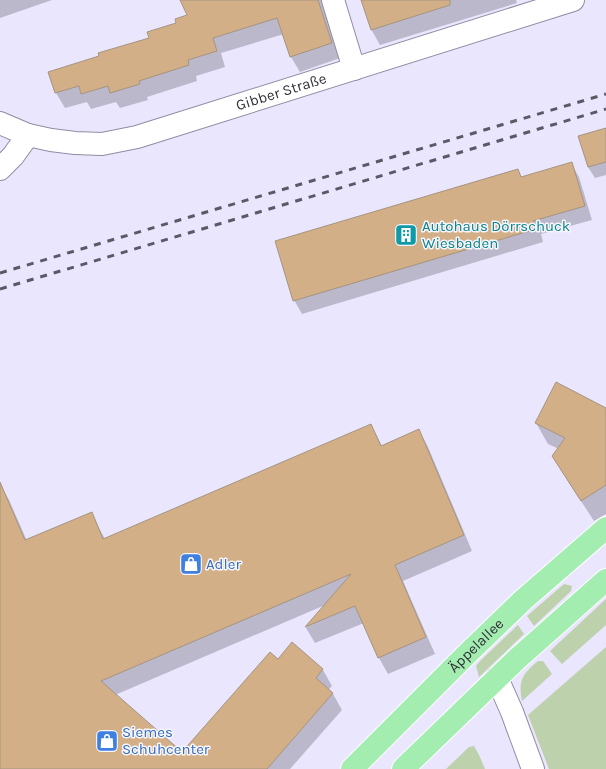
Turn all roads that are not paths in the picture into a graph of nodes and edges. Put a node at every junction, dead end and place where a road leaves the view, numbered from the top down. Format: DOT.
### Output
graph roads {
  1 [pos="333,0"];
  2 [pos="573,0"];
  3 [pos="354,69"];
  4 [pos="0,123"];
  5 [pos="28,135"];
  6 [pos="0,169"];
  7 [pos="606,528"];
  8 [pos="606,580"];
  9 [pos="498,678"];
  10 [pos="352,769"];
  11 [pos="402,769"];
  12 [pos="534,769"];
  1 -- 3 [label="street"];
  2 -- 3 [label="street, Gibber Straße"];
  3 -- 5 [label="street, Gibber Straße"];
  4 -- 5 [label="street, Gibber Straße"];
  5 -- 6 [label="street"];
  7 -- 10 [label="main road, Äppelallee"];
  8 -- 9 [label="main road"];
  9 -- 11 [label="main road"];
  9 -- 12 [label="street"];
}
